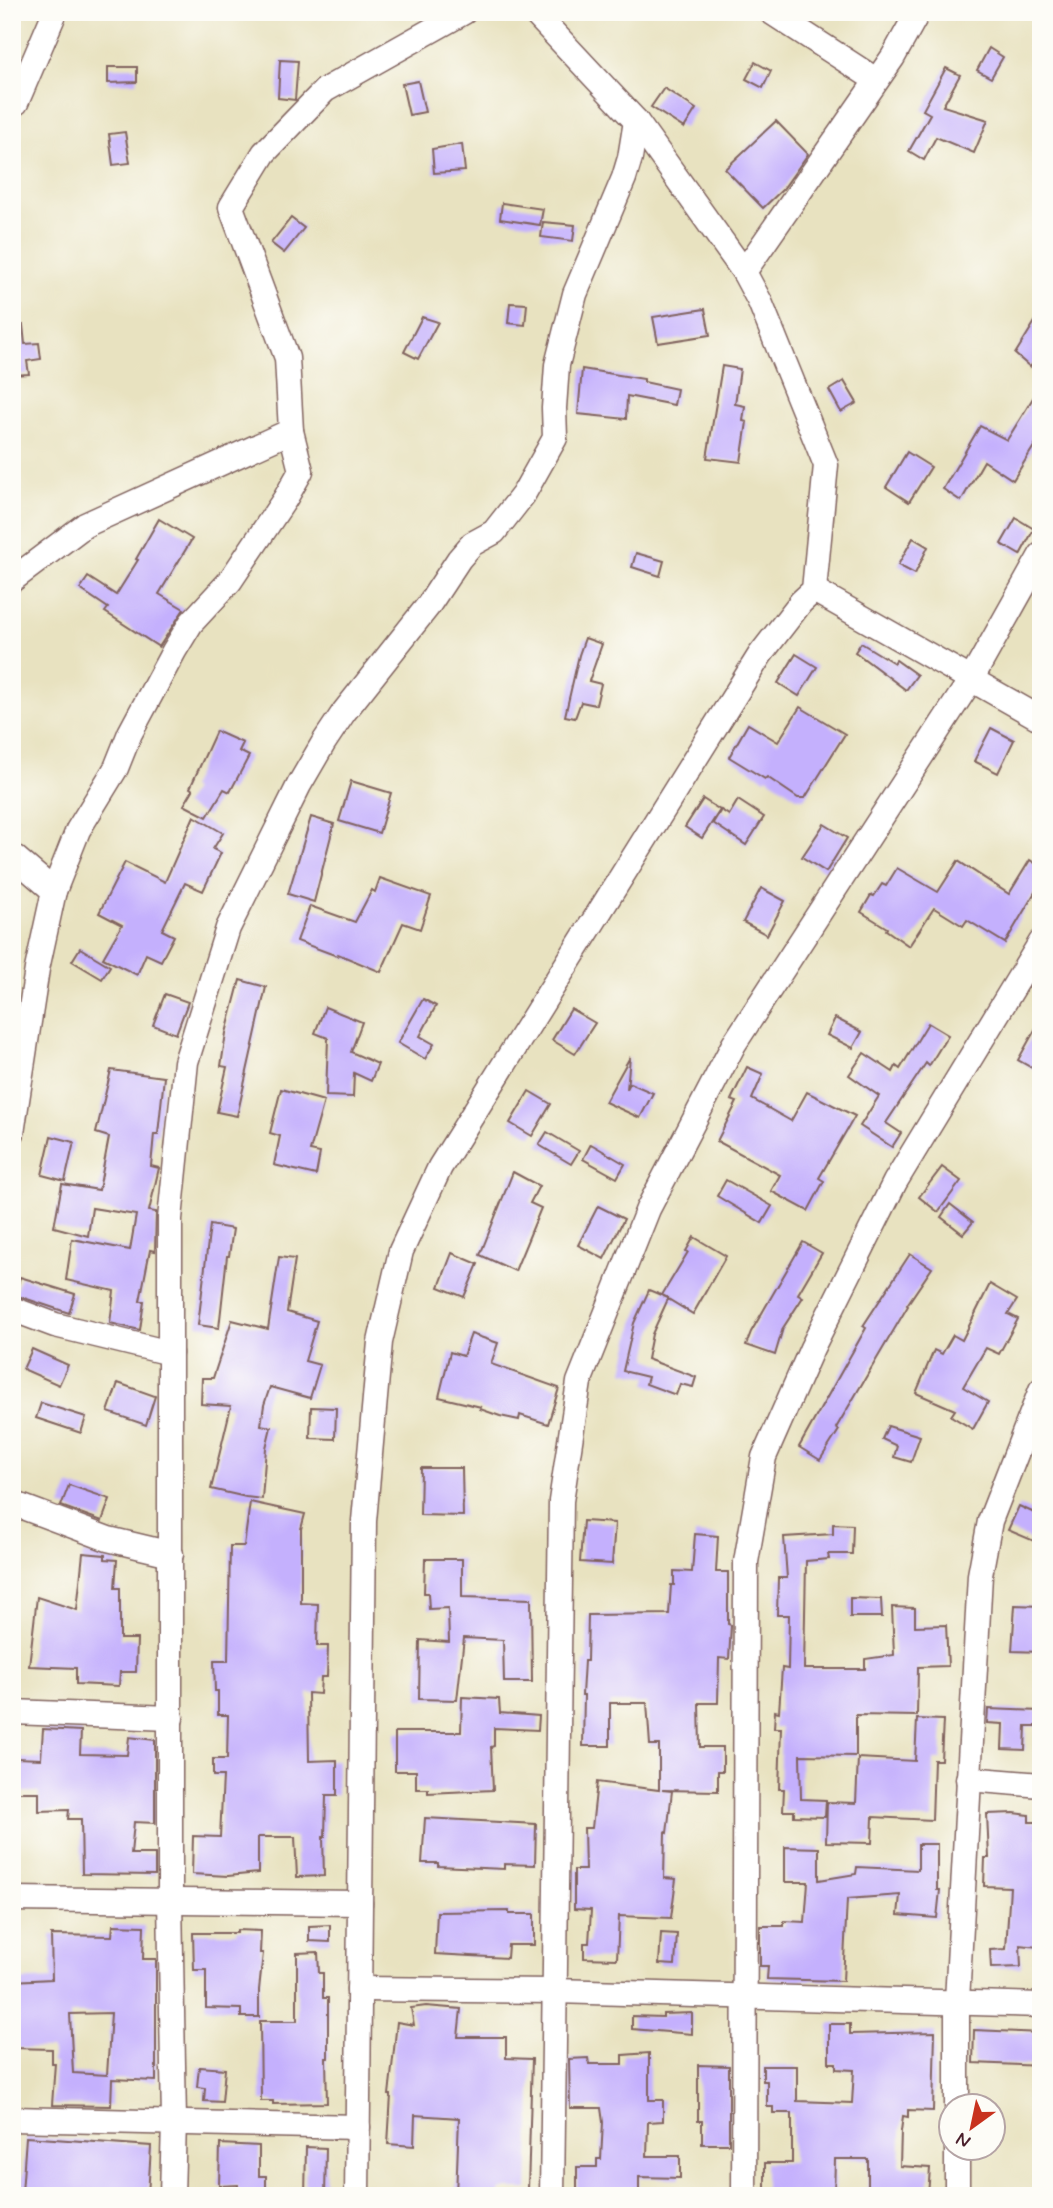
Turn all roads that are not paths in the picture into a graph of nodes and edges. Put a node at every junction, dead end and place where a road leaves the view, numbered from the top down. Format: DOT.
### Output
graph roads {
  1 [pos="55,12"];
  2 [pos="464,12"];
  3 [pos="771,12"];
  4 [pos="918,12"];
  5 [pos="548,17"];
  6 [pos="876,80"];
  7 [pos="12,102"];
  8 [pos="636,121"];
  9 [pos="744,272"];
  10 [pos="291,431"];
  11 [pos="1041,555"];
  12 [pos="12,580"];
  13 [pos="814,590"];
  14 [pos="972,678"];
  15 [pos="1041,719"];
  16 [pos="12,855"];
  17 [pos="54,891"];
  18 [pos="1041,942"];
  19 [pos="12,1133"];
  20 [pos="12,1309"];
  21 [pos="170,1353"];
  22 [pos="1041,1390"];
  23 [pos="12,1503"];
  24 [pos="171,1554"];
  25 [pos="12,1712"];
  26 [pos="170,1718"];
  27 [pos="968,1779"];
  28 [pos="1041,1785"];
  29 [pos="12,1899"];
  30 [pos="170,1900"];
  31 [pos="360,1903"];
  32 [pos="359,1989"];
  33 [pos="555,1990"];
  34 [pos="745,1996"];
  35 [pos="957,2001"];
  36 [pos="1041,2005"];
  37 [pos="957,2092"];
  38 [pos="12,2119"];
  39 [pos="174,2121"];
  40 [pos="358,2127"];
  41 [pos="957,2162"];
  42 [pos="172,2196"];
  43 [pos="357,2196"];
  44 [pos="552,2196"];
  45 [pos="744,2196"];
  46 [pos="957,2196"];
  1 -- 7 [label="street"];
  2 -- 10 [label="street"];
  3 -- 6 [label="street"];
  4 -- 6 [label="street"];
  5 -- 8 [label="street"];
  6 -- 9 [label="street"];
  8 -- 9 [label="street"];
  8 -- 21 [label="street"];
  9 -- 13 [label="street"];
  10 -- 12 [label="street"];
  10 -- 17 [label="street"];
  11 -- 14 [label="street"];
  13 -- 14 [label="street"];
  13 -- 31 [label="street"];
  14 -- 15 [label="street"];
  14 -- 33 [label="street"];
  16 -- 17 [label="street"];
  17 -- 19 [label="street"];
  18 -- 34 [label="street"];
  20 -- 21 [label="street"];
  21 -- 24 [label="street"];
  22 -- 27 [label="street"];
  23 -- 24 [label="street"];
  24 -- 26 [label="street"];
  25 -- 26 [label="street"];
  26 -- 30 [label="street"];
  27 -- 28 [label="street"];
  27 -- 35 [label="street"];
  29 -- 30 [label="street"];
  30 -- 31 [label="street"];
  30 -- 39 [label="street"];
  31 -- 32 [label="street"];
  32 -- 33 [label="street"];
  32 -- 40 [label="street"];
  33 -- 34 [label="street"];
  33 -- 44 [label="street"];
  34 -- 35 [label="street"];
  34 -- 45 [label="street"];
  35 -- 36 [label="street"];
  35 -- 37 [label="street"];
  38 -- 39 [label="street"];
  39 -- 40 [label="street"];
  39 -- 42 [label="street"];
  40 -- 43 [label="street"];
  41 -- 46 [label="street"];
}
